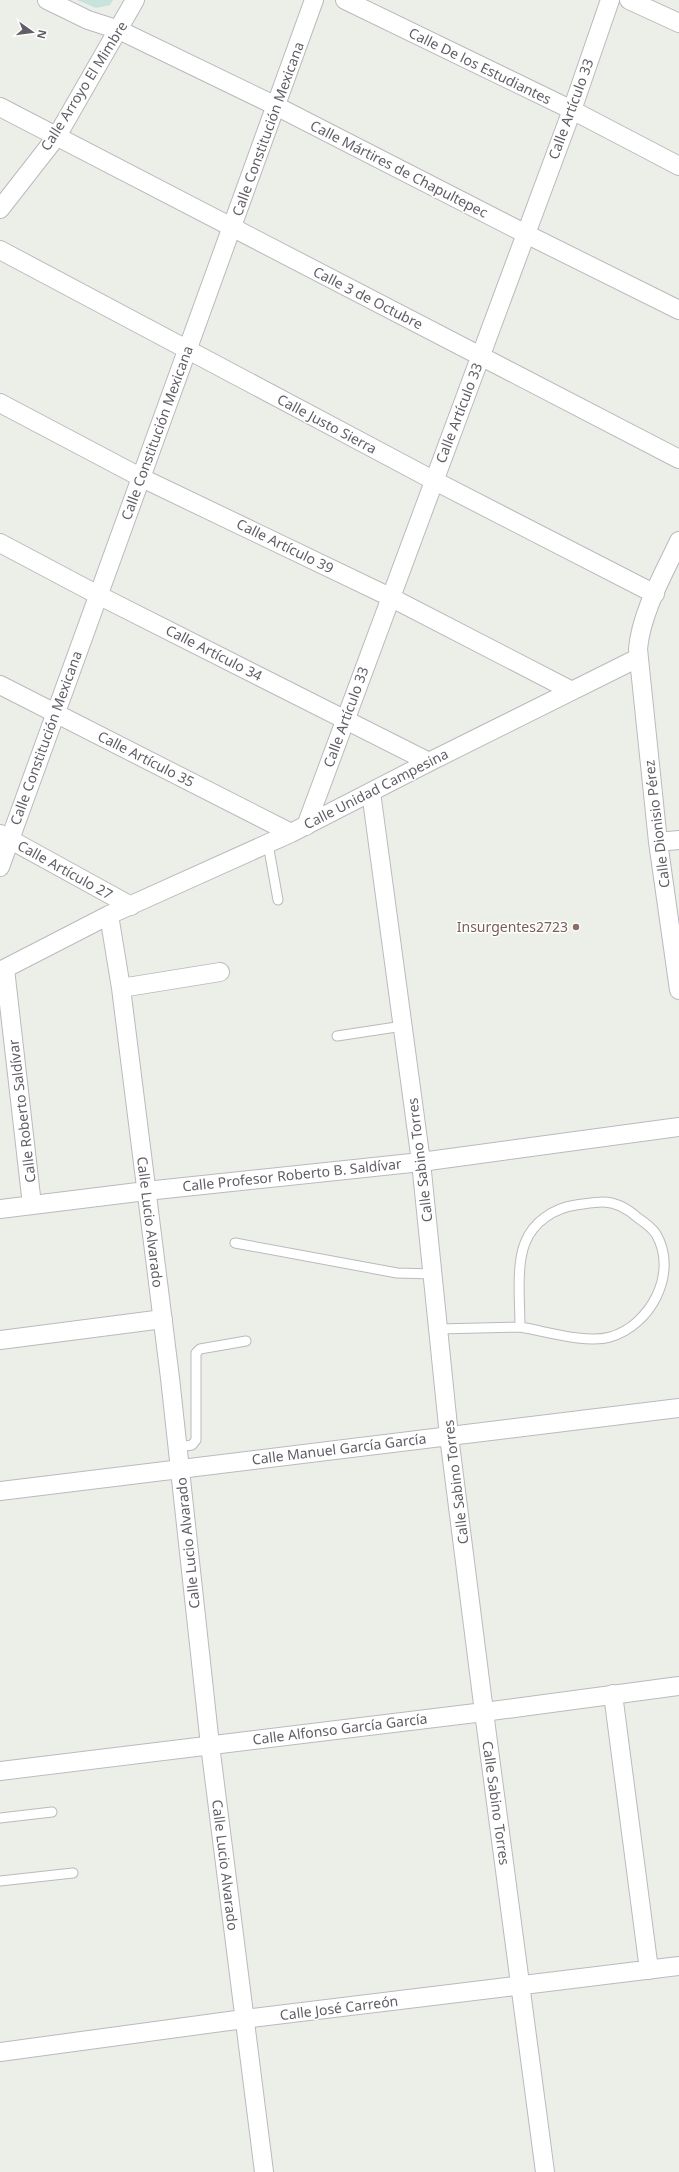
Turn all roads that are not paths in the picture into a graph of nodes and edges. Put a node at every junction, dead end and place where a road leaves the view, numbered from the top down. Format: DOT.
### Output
graph roads {
  1 [pos="47,0"];
  2 [pos="135,0"];
  3 [pos="314,0"];
  4 [pos="345,0"];
  5 [pos="610,0"];
  6 [pos="629,0"];
  7 [pos="679,23"];
  8 [pos="119,30"];
  9 [pos="276,106"];
  10 [pos="0,107"];
  11 [pos="572,110"];
  12 [pos="57,136"];
  13 [pos="679,166"];
  14 [pos="0,209"];
  15 [pos="232,228"];
  16 [pos="526,234"];
  17 [pos="0,250"];
  18 [pos="679,310"];
  19 [pos="188,350"];
  20 [pos="480,356"];
  21 [pos="0,403"];
  22 [pos="679,459"];
  23 [pos="142,478"];
  24 [pos="433,480"];
  25 [pos="679,541"];
  26 [pos="0,543"];
  27 [pos="655,594"];
  28 [pos="98,595"];
  29 [pos="390,597"];
  30 [pos="638,658"];
  31 [pos="0,685"];
  32 [pos="570,690"];
  33 [pos="54,713"];
  34 [pos="345,719"];
  35 [pos="429,762"];
  36 [pos="371,792"];
  37 [pos="299,830"];
  38 [pos="5,837"];
  39 [pos="679,840"];
  40 [pos="658,842"];
  41 [pos="268,844"];
  42 [pos="0,867"];
  43 [pos="278,900"];
  44 [pos="131,906"];
  45 [pos="109,915"];
  46 [pos="3,970"];
  47 [pos="220,972"];
  48 [pos="121,988"];
  49 [pos="679,990"];
  50 [pos="403,1026"];
  51 [pos="338,1036"];
  52 [pos="679,1127"];
  53 [pos="421,1162"];
  54 [pos="146,1191"];
  55 [pos="32,1205"];
  56 [pos="0,1209"];
  57 [pos="236,1243"];
  58 [pos="432,1274"];
  59 [pos="163,1319"];
  60 [pos="520,1327"];
  61 [pos="438,1328"];
  62 [pos="0,1340"];
  63 [pos="246,1341"];
  64 [pos="679,1408"];
  65 [pos="449,1436"];
  66 [pos="178,1447"];
  67 [pos="180,1467"];
  68 [pos="0,1491"];
  69 [pos="679,1686"];
  70 [pos="614,1694"];
  71 [pos="484,1712"];
  72 [pos="210,1744"];
  73 [pos="0,1771"];
  74 [pos="52,1812"];
  75 [pos="0,1818"];
  76 [pos="73,1873"];
  77 [pos="0,1881"];
  78 [pos="679,1966"];
  79 [pos="648,1970"];
  80 [pos="521,1986"];
  81 [pos="244,2019"];
  82 [pos="0,2052"];
  83 [pos="264,2172"];
  84 [pos="545,2172"];
  1 -- 8 [label="street, Calle Mártires de Chapultepec"];
  2 -- 8 [label="street, Calle Arroyo El Mimbre"];
  3 -- 9 [label="street, Calle Constitución Mexicana"];
  4 -- 11 [label="street, Calle De los Estudiantes"];
  5 -- 11 [label="street, Calle Artículo 33"];
  6 -- 7 [label="street"];
  8 -- 9 [label="street, Calle Mártires de Chapultepec"];
  8 -- 12 [label="street, Calle Arroyo El Mimbre"];
  9 -- 15 [label="street, Calle Constitución Mexicana"];
  9 -- 16 [label="street, Calle Mártires de Chapultepec"];
  10 -- 12 [label="street, Calle 3 de Octubre"];
  11 -- 13 [label="street, Calle De los Estudiantes"];
  11 -- 16 [label="street, Calle Artículo 33"];
  12 -- 14 [label="street, Calle Arroyo El Mimbre"];
  12 -- 15 [label="street, Calle 3 de Octubre"];
  15 -- 19 [label="street, Calle Constitución Mexicana"];
  15 -- 20 [label="street, Calle 3 de Octubre"];
  16 -- 18 [label="street, Calle Mártires de Chapultepec"];
  16 -- 20 [label="street, Calle Artículo 33"];
  17 -- 19 [label="street, Calle Justo Sierra"];
  19 -- 23 [label="street, Calle Constitución Mexicana"];
  19 -- 24 [label="street, Calle Justo Sierra"];
  20 -- 22 [label="street, Calle 3 de Octubre"];
  20 -- 24 [label="street, Calle Artículo 33"];
  21 -- 23 [label="street, Calle Artículo 39"];
  23 -- 28 [label="street, Calle Constitución Mexicana"];
  23 -- 29 [label="street, Calle Artículo 39"];
  24 -- 27 [label="street, Calle Justo Sierra"];
  24 -- 29 [label="street, Calle Artículo 33"];
  25 -- 27 [label="street"];
  26 -- 28 [label="street, Calle Artículo 34"];
  27 -- 30 [label="street"];
  28 -- 33 [label="street, Calle Constitución Mexicana"];
  28 -- 34 [label="street, Calle Artículo 34"];
  29 -- 32 [label="street, Calle Artículo 39"];
  29 -- 34 [label="street, Calle Artículo 33"];
  30 -- 32 [label="street, Calle Unidad Campesina"];
  30 -- 40 [label="street, Calle Dionisio Pérez"];
  31 -- 33 [label="street, Calle Artículo 35"];
  32 -- 35 [label="street, Calle Unidad Campesina"];
  33 -- 37 [label="street, Calle Artículo 35"];
  33 -- 38 [label="street, Calle Constitución Mexicana"];
  34 -- 35 [label="street, Calle Artículo 34"];
  34 -- 37 [label="street, Calle Artículo 33"];
  35 -- 36 [label="street, Calle Unidad Campesina"];
  36 -- 37 [label="street, Calle Unidad Campesina"];
  36 -- 50 [label="street, Calle Sabino Torres"];
  37 -- 41 [label="street, Calle Unidad Campesina"];
  38 -- 42 [label="street, Calle Constitución Mexicana"];
  38 -- 44 [label="street, Calle Artículo 27"];
  39 -- 40 [label="street"];
  40 -- 49 [label="street, Calle Dionisio Pérez"];
  41 -- 43 [label="lane"];
  41 -- 44 [label="street, Calle Unidad Campesina"];
  44 -- 45 [label="street, Calle Unidad Campesina"];
  45 -- 46 [label="street, Calle Unidad Campesina"];
  45 -- 48 [label="street, Calle Lucio Alvarado"];
  46 -- 55 [label="street, Calle Roberto Saldívar"];
  47 -- 48 [label="street"];
  48 -- 54 [label="street, Calle Lucio Alvarado"];
  50 -- 51 [label="lane"];
  50 -- 53 [label="street, Calle Sabino Torres"];
  52 -- 53 [label="street, Calle Profesor Roberto B. Saldívar"];
  53 -- 54 [label="street, Calle Profesor Roberto B. Saldívar"];
  53 -- 58 [label="street, Calle Sabino Torres"];
  54 -- 55 [label="street, Calle Profesor Roberto B. Saldívar"];
  54 -- 59 [label="street, Calle Lucio Alvarado"];
  55 -- 56 [label="street, Calle Profesor Roberto B. Saldívar"];
  57 -- 58 [label="lane"];
  58 -- 61 [label="street, Calle Sabino Torres"];
  59 -- 62 [label="street"];
  59 -- 66 [label="street, Calle Lucio Alvarado"];
  60 -- 60 [label="lane"];
  60 -- 61 [label="lane"];
  61 -- 65 [label="street, Calle Sabino Torres"];
  63 -- 66 [label="lane"];
  64 -- 65 [label="street, Calle Manuel García García"];
  65 -- 67 [label="street, Calle Manuel García García"];
  65 -- 71 [label="street, Calle Sabino Torres"];
  66 -- 67 [label="street, Calle Lucio Alvarado"];
  67 -- 68 [label="street, Calle Manuel García García"];
  67 -- 72 [label="street, Calle Lucio Alvarado"];
  69 -- 70 [label="street, Calle Alfonso García García"];
  70 -- 71 [label="street, Calle Alfonso García García"];
  70 -- 79 [label="street"];
  71 -- 72 [label="street, Calle Alfonso García García"];
  71 -- 80 [label="street, Calle Sabino Torres"];
  72 -- 73 [label="street, Calle Alfonso García García"];
  72 -- 81 [label="street, Calle Lucio Alvarado"];
  74 -- 75 [label="lane"];
  76 -- 77 [label="lane"];
  78 -- 79 [label="street, Calle José Carreón"];
  79 -- 80 [label="street, Calle José Carreón"];
  80 -- 81 [label="street, Calle José Carreón"];
  80 -- 84 [label="street, Calle Sabino Torres"];
  81 -- 82 [label="street, Calle José Carreón"];
  81 -- 83 [label="street, Calle Lucio Alvarado"];
}
